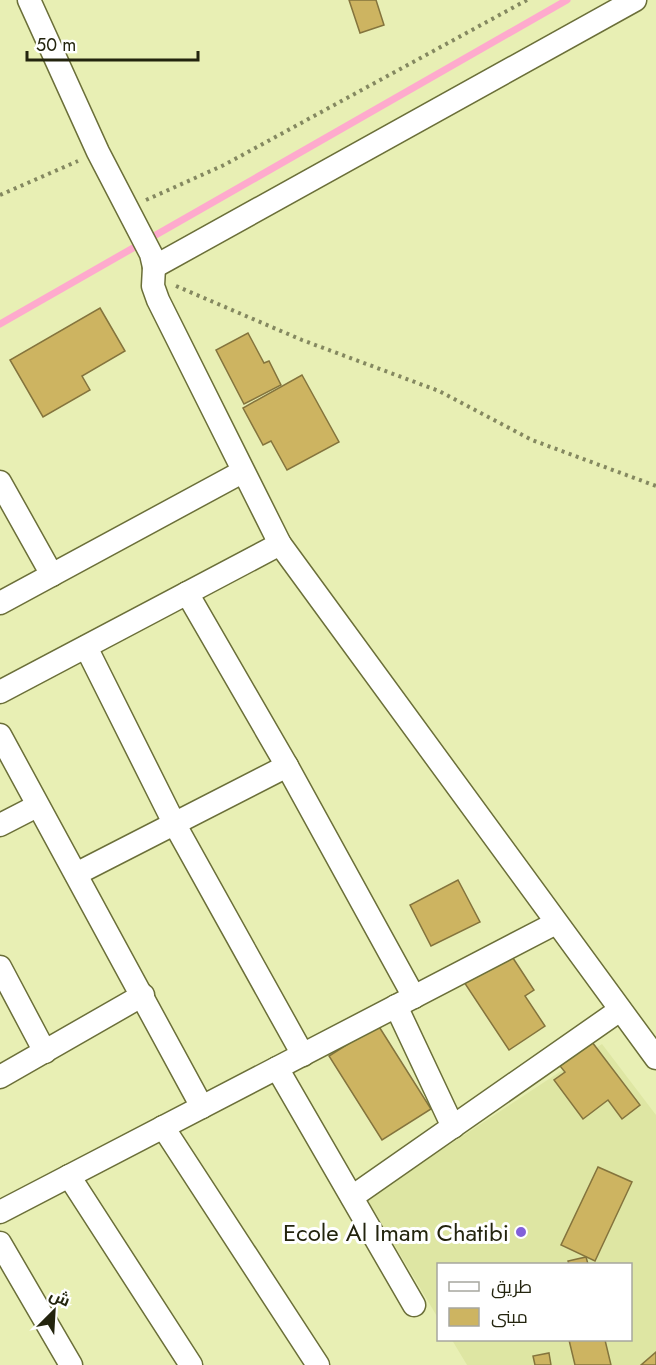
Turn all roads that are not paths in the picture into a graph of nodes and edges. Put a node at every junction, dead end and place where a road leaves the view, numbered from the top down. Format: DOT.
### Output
graph roads {
  1 [pos="29,0"];
  2 [pos="635,0"];
  3 [pos="153,266"];
  4 [pos="242,472"];
  5 [pos="1,486"];
  6 [pos="280,544"];
  7 [pos="52,575"];
  8 [pos="187,593"];
  9 [pos="0,603"];
  10 [pos="86,647"];
  11 [pos="0,692"];
  12 [pos="0,735"];
  13 [pos="287,766"];
  14 [pos="37,806"];
  15 [pos="174,823"];
  16 [pos="0,825"];
  17 [pos="76,874"];
  18 [pos="556,923"];
  19 [pos="0,967"];
  20 [pos="143,996"];
  21 [pos="405,1001"];
  22 [pos="620,1010"];
  23 [pos="45,1052"];
  24 [pos="303,1054"];
  25 [pos="656,1058"];
  26 [pos="277,1068"];
  27 [pos="0,1077"];
  28 [pos="202,1107"];
  29 [pos="163,1127"];
  30 [pos="453,1128"];
  31 [pos="69,1176"];
  32 [pos="352,1197"];
  33 [pos="0,1212"];
  34 [pos="0,1243"];
  35 [pos="414,1305"];
  36 [pos="71,1365"];
  37 [pos="191,1365"];
  38 [pos="318,1365"];
  1 -- 3 [label="street"];
  2 -- 3 [label="street"];
  3 -- 4 [label="street"];
  4 -- 6 [label="street"];
  4 -- 7 [label="street"];
  5 -- 7 [label="street"];
  6 -- 8 [label="street"];
  6 -- 18 [label="street"];
  7 -- 9 [label="street"];
  8 -- 10 [label="street"];
  8 -- 13 [label="street"];
  10 -- 11 [label="street"];
  10 -- 15 [label="street"];
  12 -- 14 [label="street"];
  13 -- 15 [label="street"];
  13 -- 21 [label="street"];
  14 -- 16 [label="street"];
  14 -- 17 [label="street"];
  15 -- 17 [label="street"];
  15 -- 24 [label="street"];
  17 -- 20 [label="street"];
  18 -- 21 [label="street"];
  18 -- 22 [label="street"];
  19 -- 23 [label="street"];
  20 -- 23 [label="street"];
  20 -- 28 [label="street"];
  21 -- 24 [label="street"];
  21 -- 30 [label="street"];
  22 -- 25 [label="street"];
  22 -- 30 [label="street"];
  23 -- 27 [label="street"];
  24 -- 26 [label="street"];
  26 -- 28 [label="street"];
  26 -- 32 [label="street"];
  28 -- 29 [label="street"];
  29 -- 31 [label="street"];
  29 -- 38 [label="street"];
  30 -- 32 [label="street"];
  31 -- 33 [label="street"];
  31 -- 37 [label="street"];
  32 -- 35 [label="street"];
  34 -- 36 [label="street"];
}
